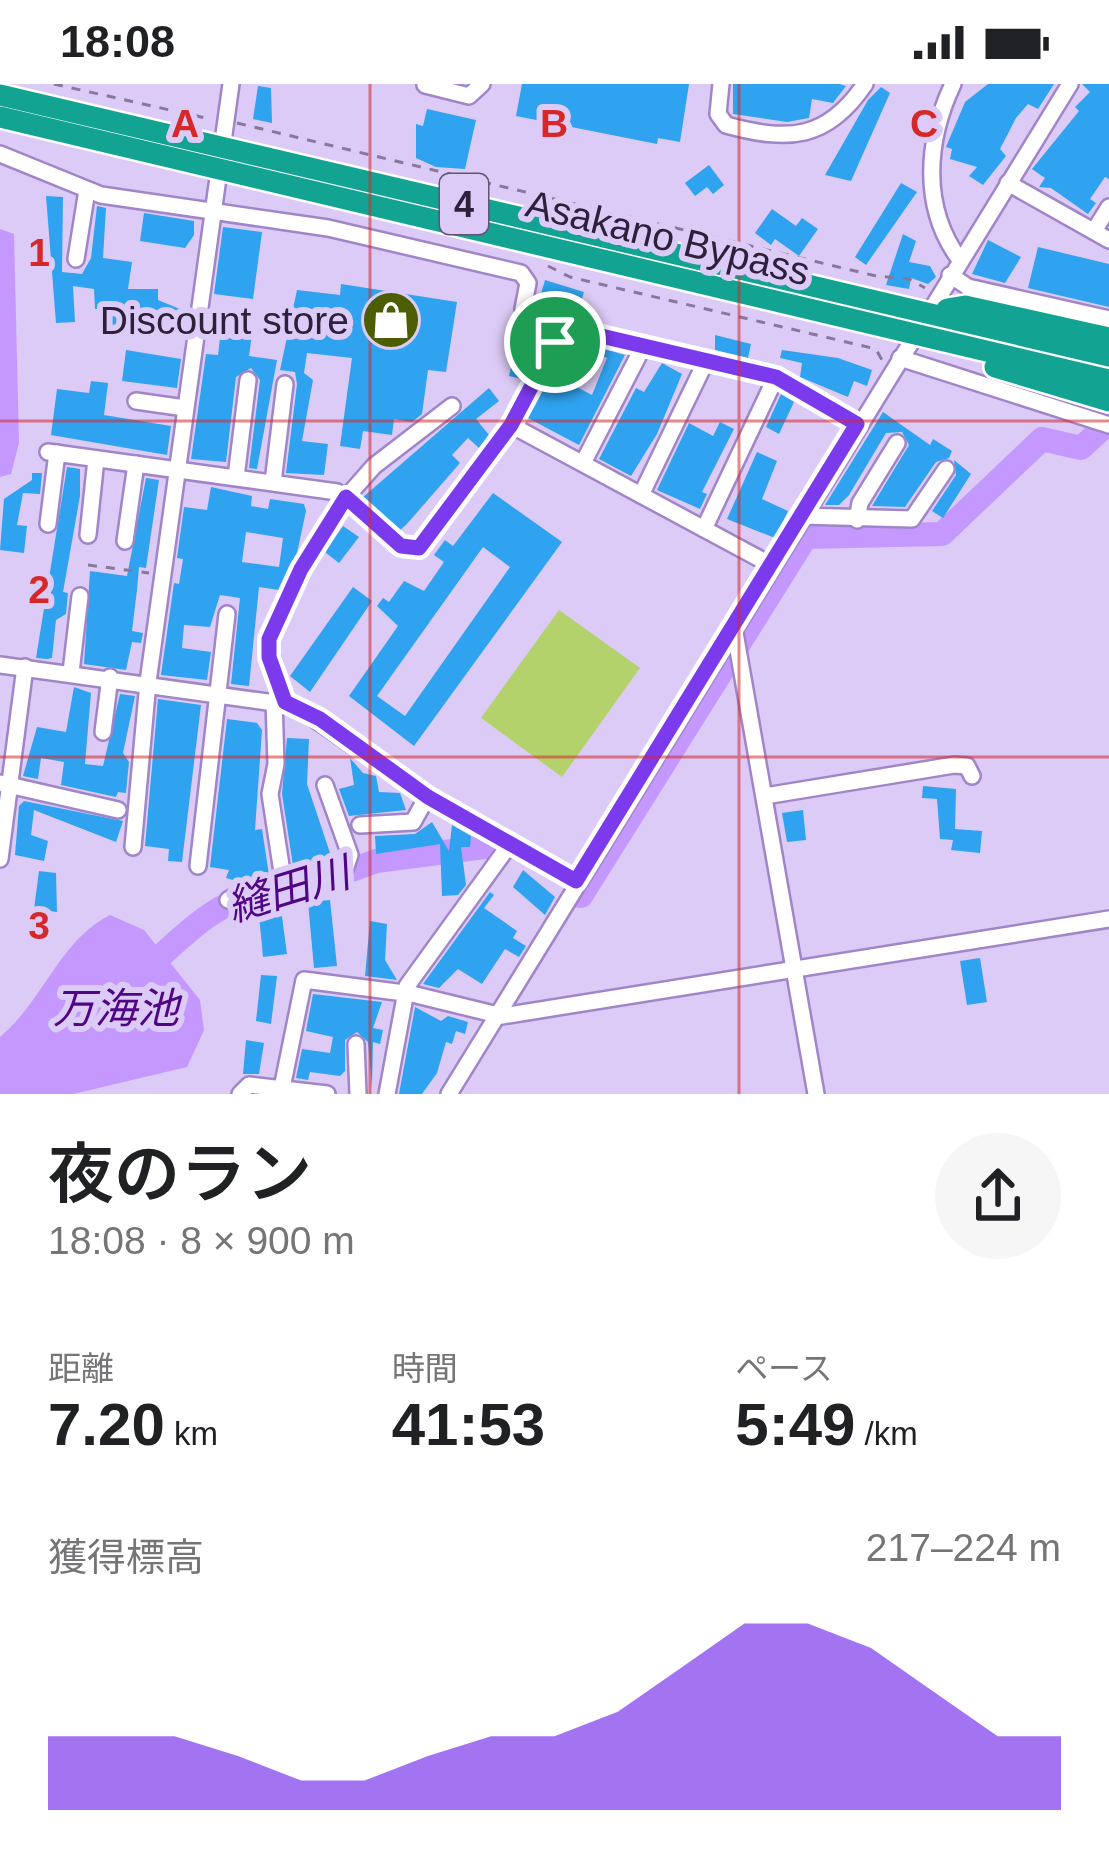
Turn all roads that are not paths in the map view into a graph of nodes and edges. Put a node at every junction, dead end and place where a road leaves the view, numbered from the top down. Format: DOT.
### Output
graph roads {
  1 [pos="231,84"];
  2 [pos="482,84"];
  3 [pos="721,84"];
  4 [pos="866,84"];
  5 [pos="952,84"];
  6 [pos="1070,84"];
  7 [pos="425,86"];
  8 [pos="0,95"];
  9 [pos="0,117"];
  10 [pos="0,154"];
  11 [pos="220,157"];
  12 [pos="1008,183"];
  13 [pos="87,190"];
  14 [pos="1109,207"];
  15 [pos="214,211"];
  16 [pos="1101,235"];
  17 [pos="76,259"];
  18 [pos="955,267"];
  19 [pos="928,312"];
  20 [pos="1109,319"];
  21 [pos="563,327"];
  22 [pos="915,334"];
  23 [pos="1109,338"];
  24 [pos="644,345"];
  25 [pos="1109,356"];
  26 [pos="900,358"];
  27 [pos="707,359"];
  28 [pos="776,377"];
  29 [pos="248,380"];
  30 [pos="1109,380"];
  31 [pos="285,384"];
  32 [pos="136,401"];
  33 [pos="1109,401"];
  34 [pos="452,406"];
  35 [pos="185,408"];
  36 [pos="857,424"];
  37 [pos="511,425"];
  38 [pos="1109,425"];
  39 [pos="897,443"];
  40 [pos="95,459"];
  41 [pos="136,464"];
  42 [pos="583,464"];
  43 [pos="177,468"];
  44 [pos="946,470"];
  45 [pos="236,477"];
  46 [pos="273,482"];
  47 [pos="641,495"];
  48 [pos="346,497"];
  49 [pos="801,516"];
  50 [pos="856,520"];
  51 [pos="48,524"];
  52 [pos="704,529"];
  53 [pos="88,536"];
  54 [pos="125,541"];
  55 [pos="771,565"];
  56 [pos="80,596"];
  57 [pos="227,614"];
  58 [pos="734,627"];
  59 [pos="0,665"];
  60 [pos="25,667"];
  61 [pos="71,672"];
  62 [pos="110,677"];
  63 [pos="148,682"];
  64 [pos="220,692"];
  65 [pos="279,701"];
  66 [pos="103,732"];
  67 [pos="972,776"];
  68 [pos="5,785"];
  69 [pos="325,785"];
  70 [pos="766,796"];
  71 [pos="428,797"];
  72 [pos="118,810"];
  73 [pos="360,826"];
  74 [pos="510,844"];
  75 [pos="133,847"];
  76 [pos="0,859"];
  77 [pos="198,866"];
  78 [pos="576,881"];
  79 [pos="284,885"];
  80 [pos="228,900"];
  81 [pos="1109,919"];
  82 [pos="796,970"];
  83 [pos="404,994"];
  84 [pos="497,1016"];
  85 [pos="356,1044"];
  86 [pos="282,1088"];
  87 [pos="240,1094"];
  88 [pos="327,1094"];
  89 [pos="358,1094"];
  90 [pos="387,1094"];
  91 [pos="449,1094"];
  92 [pos="816,1094"];
  1 -- 11 [label="street"];
  2 -- 7 [label="street"];
  3 -- 4 [label="street"];
  5 -- 18 [label="street"];
  6 -- 12 [label="street"];
  8 -- 11 [label="highway, Asakano Bypass / 4"];
  9 -- 11 [label="highway, Asakano Bypass / 4"];
  10 -- 13 [label="street"];
  11 -- 15 [label="street"];
  11 -- 19 [label="highway, Asakano Bypass / 4"];
  11 -- 22 [label="highway, Asakano Bypass / 4"];
  12 -- 16 [label="street"];
  12 -- 18 [label="street"];
  13 -- 15 [label="street"];
  13 -- 17 [label="street"];
  14 -- 16 [label="street"];
  15 -- 21 [label="street"];
  15 -- 35 [label="street"];
  18 -- 19 [label="street"];
  18 -- 20 [label="street"];
  19 -- 22 [label="street"];
  19 -- 23 [label="highway"];
  19 -- 25 [label="highway, Asakano Bypass / 4"];
  21 -- 24 [label="street"];
  21 -- 37 [label="street"];
  22 -- 26 [label="street"];
  22 -- 30 [label="highway, Asakano Bypass / 4"];
  22 -- 33 [label="highway"];
  24 -- 27 [label="street"];
  24 -- 42 [label="street"];
  26 -- 36 [label="street"];
  26 -- 38 [label="street"];
  27 -- 28 [label="street"];
  27 -- 47 [label="street"];
  28 -- 36 [label="street"];
  28 -- 52 [label="street"];
  29 -- 45 [label="street"];
  31 -- 46 [label="street"];
  32 -- 35 [label="street"];
  34 -- 48 [label="street"];
  35 -- 43 [label="street"];
  36 -- 49 [label="street"];
  37 -- 42 [label="street"];
  37 -- 48 [label="street"];
  39 -- 50 [label="street"];
  40 -- 41 [label="street"];
  40 -- 51 [label="street"];
  40 -- 53 [label="street"];
  41 -- 43 [label="street"];
  41 -- 54 [label="street"];
  42 -- 47 [label="street"];
  43 -- 45 [label="street"];
  43 -- 63 [label="street"];
  44 -- 50 [label="street"];
  45 -- 46 [label="street"];
  46 -- 48 [label="street"];
  47 -- 52 [label="street"];
  48 -- 65 [label="street"];
  49 -- 50 [label="street"];
  49 -- 55 [label="street"];
  52 -- 55 [label="street"];
  55 -- 58 [label="street"];
  56 -- 61 [label="street"];
  57 -- 64 [label="street"];
  58 -- 70 [label="street"];
  58 -- 78 [label="street"];
  59 -- 60 [label="street"];
  60 -- 61 [label="street"];
  60 -- 68 [label="street"];
  61 -- 62 [label="street"];
  62 -- 63 [label="street"];
  62 -- 66 [label="street"];
  63 -- 64 [label="street"];
  63 -- 75 [label="street"];
  64 -- 65 [label="street"];
  64 -- 77 [label="street"];
  65 -- 71 [label="street"];
  65 -- 79 [label="street"];
  67 -- 70 [label="street"];
  68 -- 72 [label="street"];
  68 -- 76 [label="street"];
  69 -- 79 [label="street"];
  70 -- 82 [label="street"];
  71 -- 73 [label="street"];
  71 -- 74 [label="street"];
  74 -- 78 [label="street"];
  74 -- 83 [label="street"];
  78 -- 84 [label="street"];
  79 -- 80 [label="street"];
  81 -- 82 [label="street"];
  82 -- 84 [label="street"];
  82 -- 92 [label="street"];
  83 -- 84 [label="street"];
  83 -- 86 [label="street"];
  83 -- 90 [label="street"];
  84 -- 91 [label="street"];
  85 -- 89 [label="street"];
  86 -- 87 [label="street"];
  86 -- 88 [label="street"];
}
